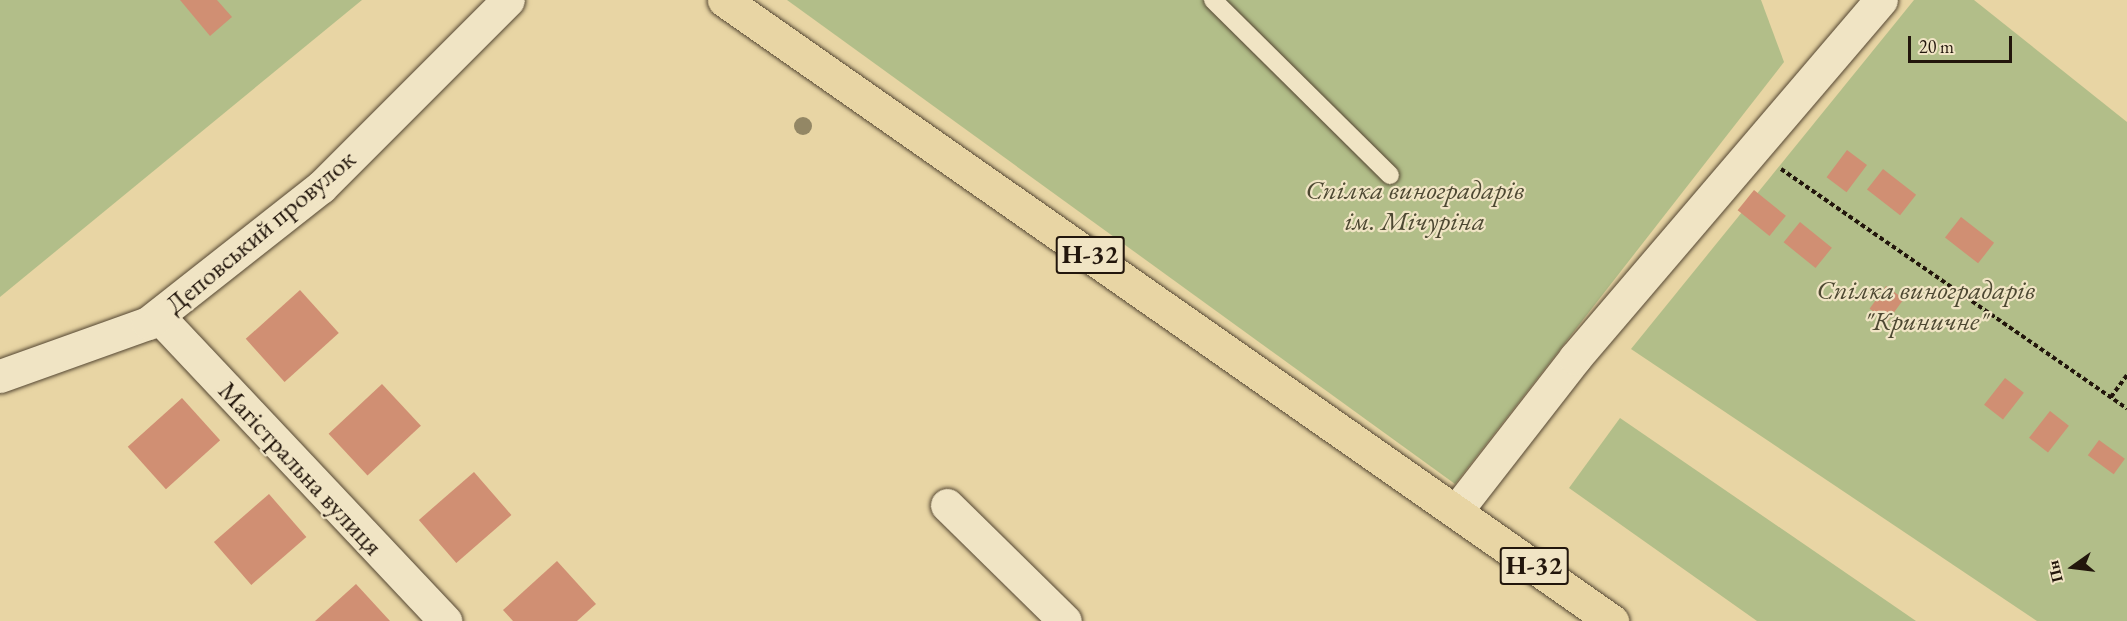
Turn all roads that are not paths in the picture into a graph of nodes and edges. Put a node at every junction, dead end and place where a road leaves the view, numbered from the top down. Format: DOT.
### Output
graph roads {
  1 [pos="508,0"];
  2 [pos="724,0"];
  3 [pos="1213,0"];
  4 [pos="1881,0"];
  5 [pos="1390,175"];
  6 [pos="158,316"];
  7 [pos="0,376"];
  8 [pos="946,505"];
  9 [pos="1456,511"];
  10 [pos="445,621"];
  11 [pos="1065,621"];
  12 [pos="1612,621"];
  1 -- 6 [label="street, Деповський провулок"];
  2 -- 9 [label="main road, Н-32"];
  3 -- 5 [label="lane"];
  4 -- 9 [label="street"];
  6 -- 7 [label="street, Деповський провулок"];
  6 -- 10 [label="street, Магістральна вулиця"];
  8 -- 11 [label="street"];
  9 -- 12 [label="main road, Н-32"];
}
